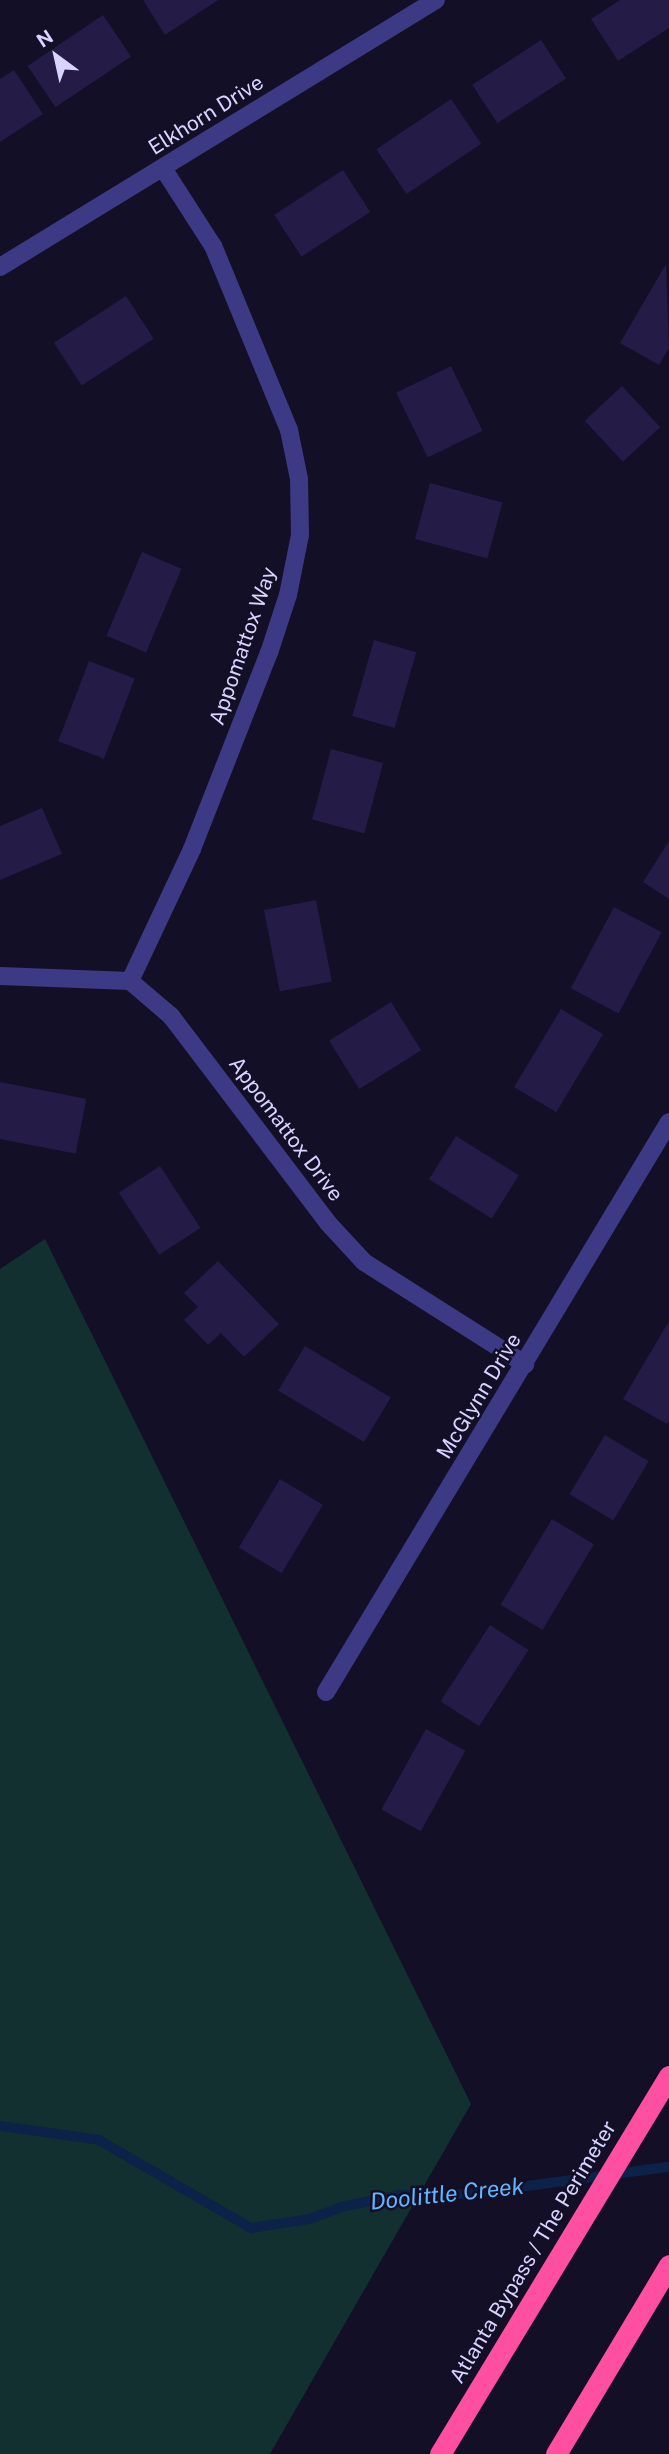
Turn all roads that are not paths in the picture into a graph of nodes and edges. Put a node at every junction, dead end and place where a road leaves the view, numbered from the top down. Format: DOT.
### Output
graph roads {
  1 [pos="436,0"];
  2 [pos="163,168"];
  3 [pos="0,267"];
  4 [pos="0,976"];
  5 [pos="130,981"];
  6 [pos="669,1122"];
  7 [pos="524,1364"];
  8 [pos="327,1692"];
  9 [pos="669,2076"];
  10 [pos="669,2265"];
  11 [pos="440,2454"];
  12 [pos="556,2454"];
  1 -- 2 [label="street, Elkhorn Drive"];
  2 -- 3 [label="street, Elkhorn Drive"];
  2 -- 5 [label="street, Appomattox Way"];
  4 -- 5 [label="street"];
  5 -- 7 [label="street, Appomattox Drive"];
  6 -- 7 [label="street, McGlynn Drive"];
  7 -- 8 [label="street, McGlynn Drive"];
  9 -- 11 [label="highway, Atlanta Bypass / The Perimeter"];
  10 -- 12 [label="highway"];
}
